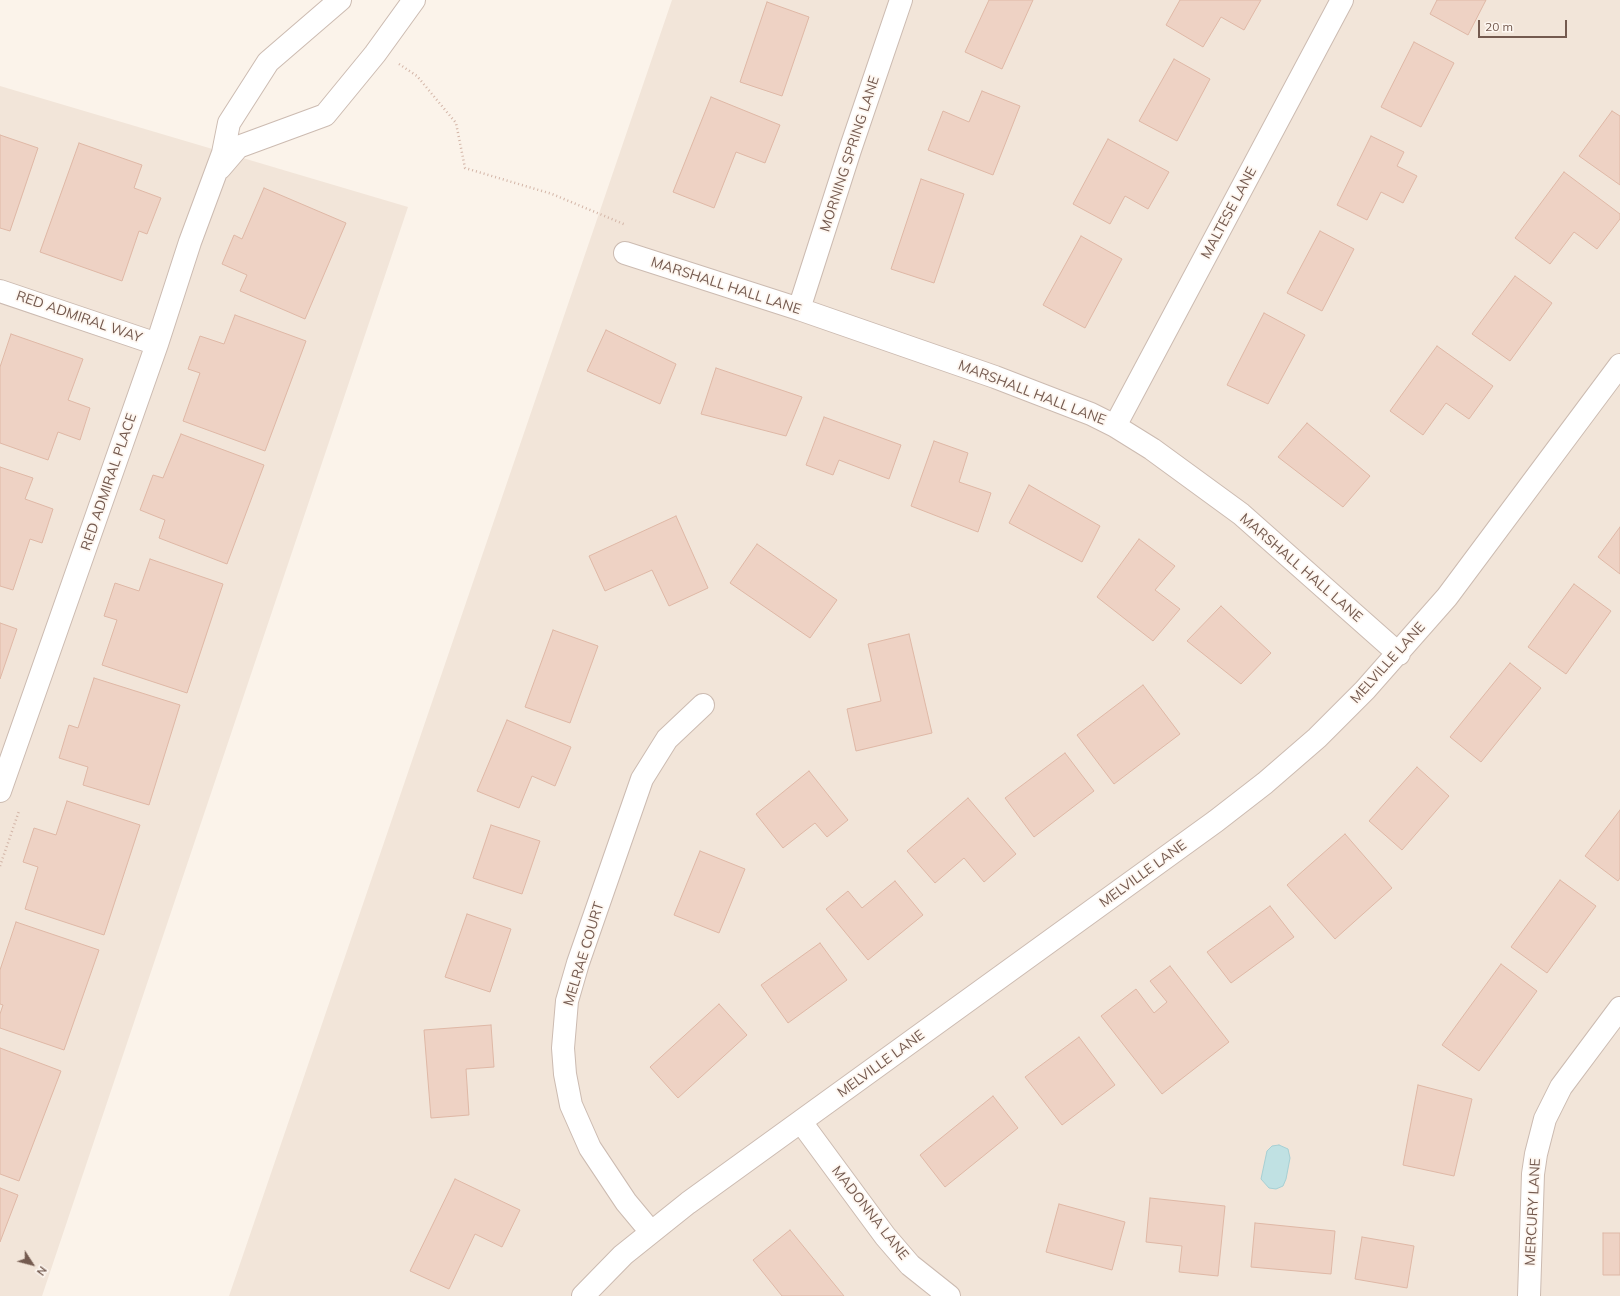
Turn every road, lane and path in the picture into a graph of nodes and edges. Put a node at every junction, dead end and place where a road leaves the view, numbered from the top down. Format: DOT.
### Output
graph roads {
  1 [pos="340,0"];
  2 [pos="414,0"];
  3 [pos="901,0"];
  4 [pos="1342,0"];
  5 [pos="394,60"];
  6 [pos="216,171"];
  7 [pos="625,253"];
  8 [pos="0,291"];
  9 [pos="799,309"];
  10 [pos="157,344"];
  11 [pos="1620,365"];
  12 [pos="1115,426"];
  13 [pos="1399,654"];
  14 [pos="703,705"];
  15 [pos="1,783"];
  16 [pos="1620,1008"];
  17 [pos="801,1122"];
  18 [pos="651,1232"];
  19 [pos="583,1296"];
  20 [pos="949,1296"];
  21 [pos="1529,1296"];
  1 -- 6 [label="street, RED ADMIRAL PLACE"];
  2 -- 6 [label="street, RED ADMIRAL PLACE"];
  3 -- 9 [label="street, MORNING SPRING LANE"];
  4 -- 12 [label="street, MALTESE LANE"];
  5 -- 7 [label="path"];
  6 -- 10 [label="street, RED ADMIRAL PLACE"];
  7 -- 9 [label="street, MARSHALL HALL LANE"];
  8 -- 10 [label="street, RED ADMIRAL WAY"];
  9 -- 12 [label="street, MARSHALL HALL LANE"];
  10 -- 15 [label="street, RED ADMIRAL PLACE"];
  11 -- 13 [label="street, MELVILLE LANE"];
  12 -- 13 [label="street, MARSHALL HALL LANE"];
  13 -- 17 [label="street, MELVILLE LANE"];
  14 -- 18 [label="street, MELRAE COURT"];
  16 -- 21 [label="street, MERCURY LANE"];
  17 -- 18 [label="street, MELVILLE LANE"];
  17 -- 20 [label="street, MADONNA LANE"];
  18 -- 19 [label="street, MELVILLE LANE"];
}
